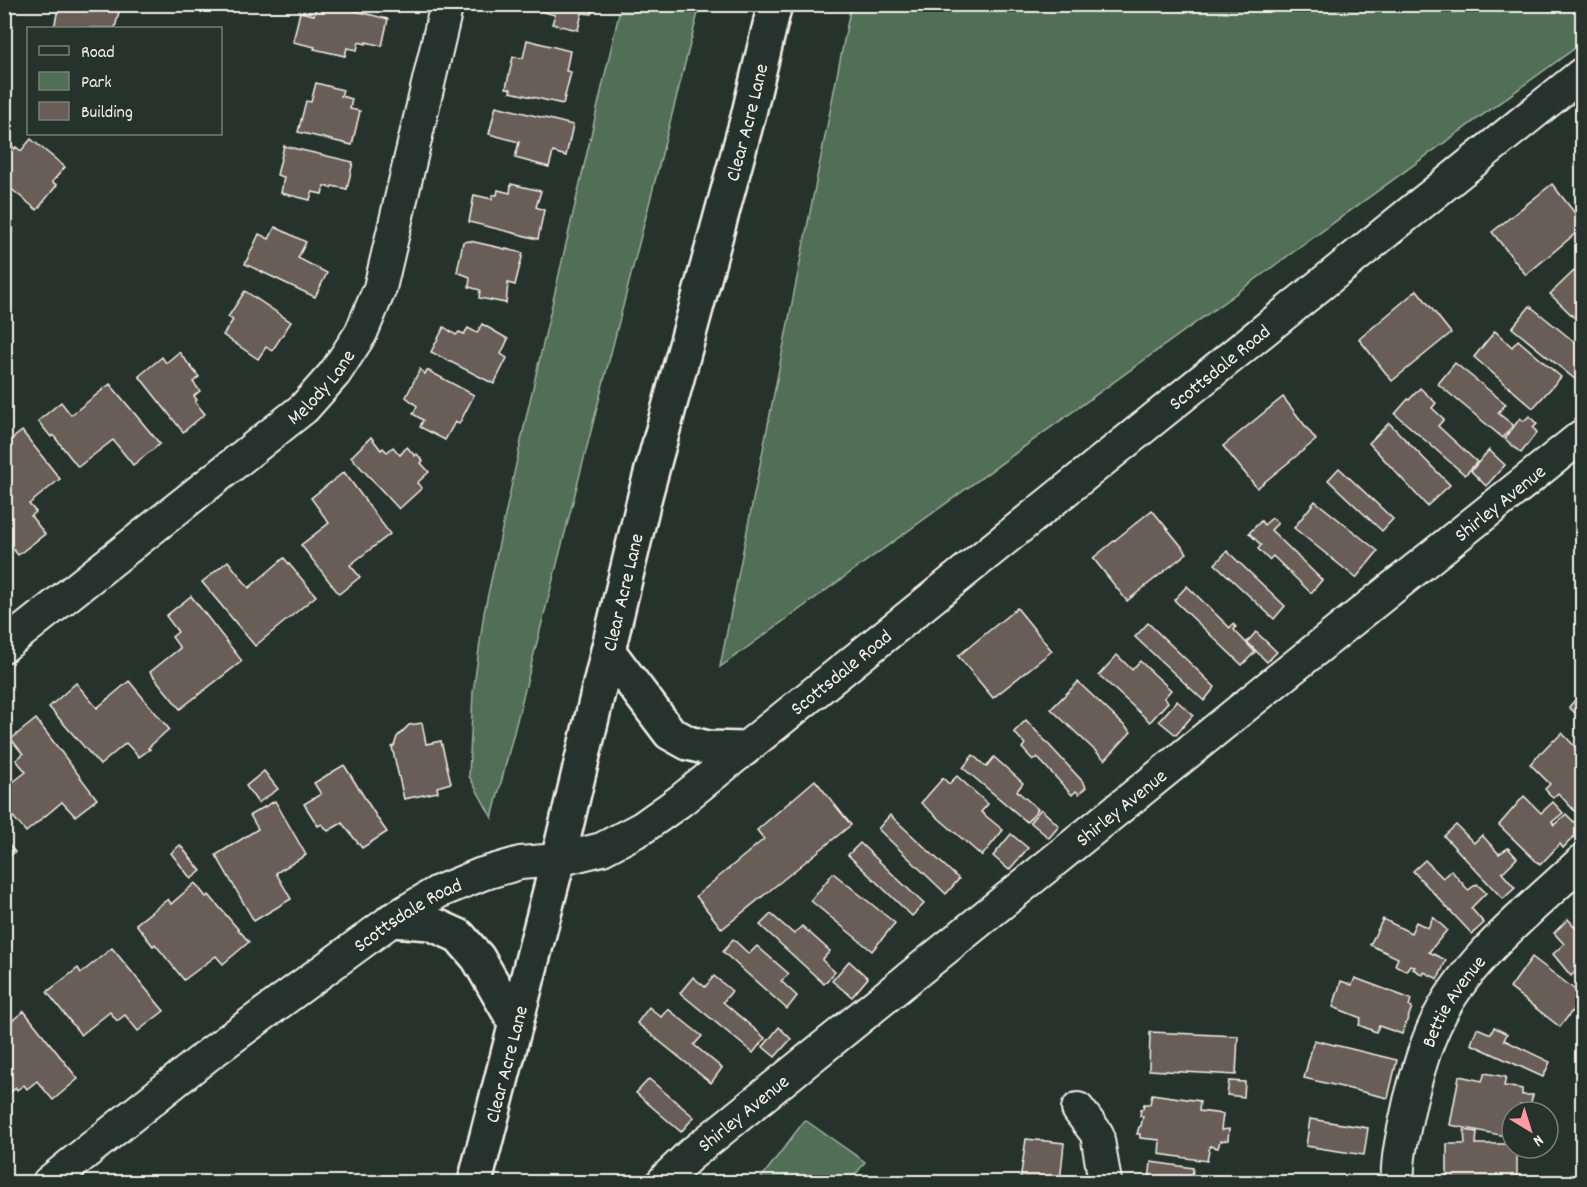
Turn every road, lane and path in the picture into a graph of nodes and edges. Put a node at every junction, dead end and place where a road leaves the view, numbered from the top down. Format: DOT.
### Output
graph roads {
  1 [pos="447,4"];
  2 [pos="775,4"];
  3 [pos="1582,74"];
  4 [pos="1582,436"];
  5 [pos="4,646"];
  6 [pos="608,651"];
  7 [pos="744,749"];
  8 [pos="558,860"];
  9 [pos="1582,861"];
  10 [pos="392,920"];
  11 [pos="516,1024"];
  12 [pos="1078,1109"];
  13 [pos="49,1182"];
  14 [pos="475,1182"];
  15 [pos="663,1182"];
  16 [pos="1105,1182"];
  17 [pos="1398,1182"];
  1 -- 5 [label="street, Melody Lane"];
  2 -- 6 [label="main road, Clear Acre Lane"];
  3 -- 7 [label="street, Scottsdale Road"];
  4 -- 15 [label="street, Shirley Avenue"];
  6 -- 7 [label="main road"];
  6 -- 8 [label="main road, Clear Acre Lane"];
  7 -- 8 [label="street, Scottsdale Road"];
  8 -- 10 [label="street, Scottsdale Road"];
  8 -- 11 [label="main road, Clear Acre Lane"];
  9 -- 17 [label="street, Bettie Avenue"];
  10 -- 11 [label="main road"];
  10 -- 13 [label="street, Scottsdale Road"];
  11 -- 14 [label="main road, Clear Acre Lane"];
  12 -- 16 [label="street"];
}
